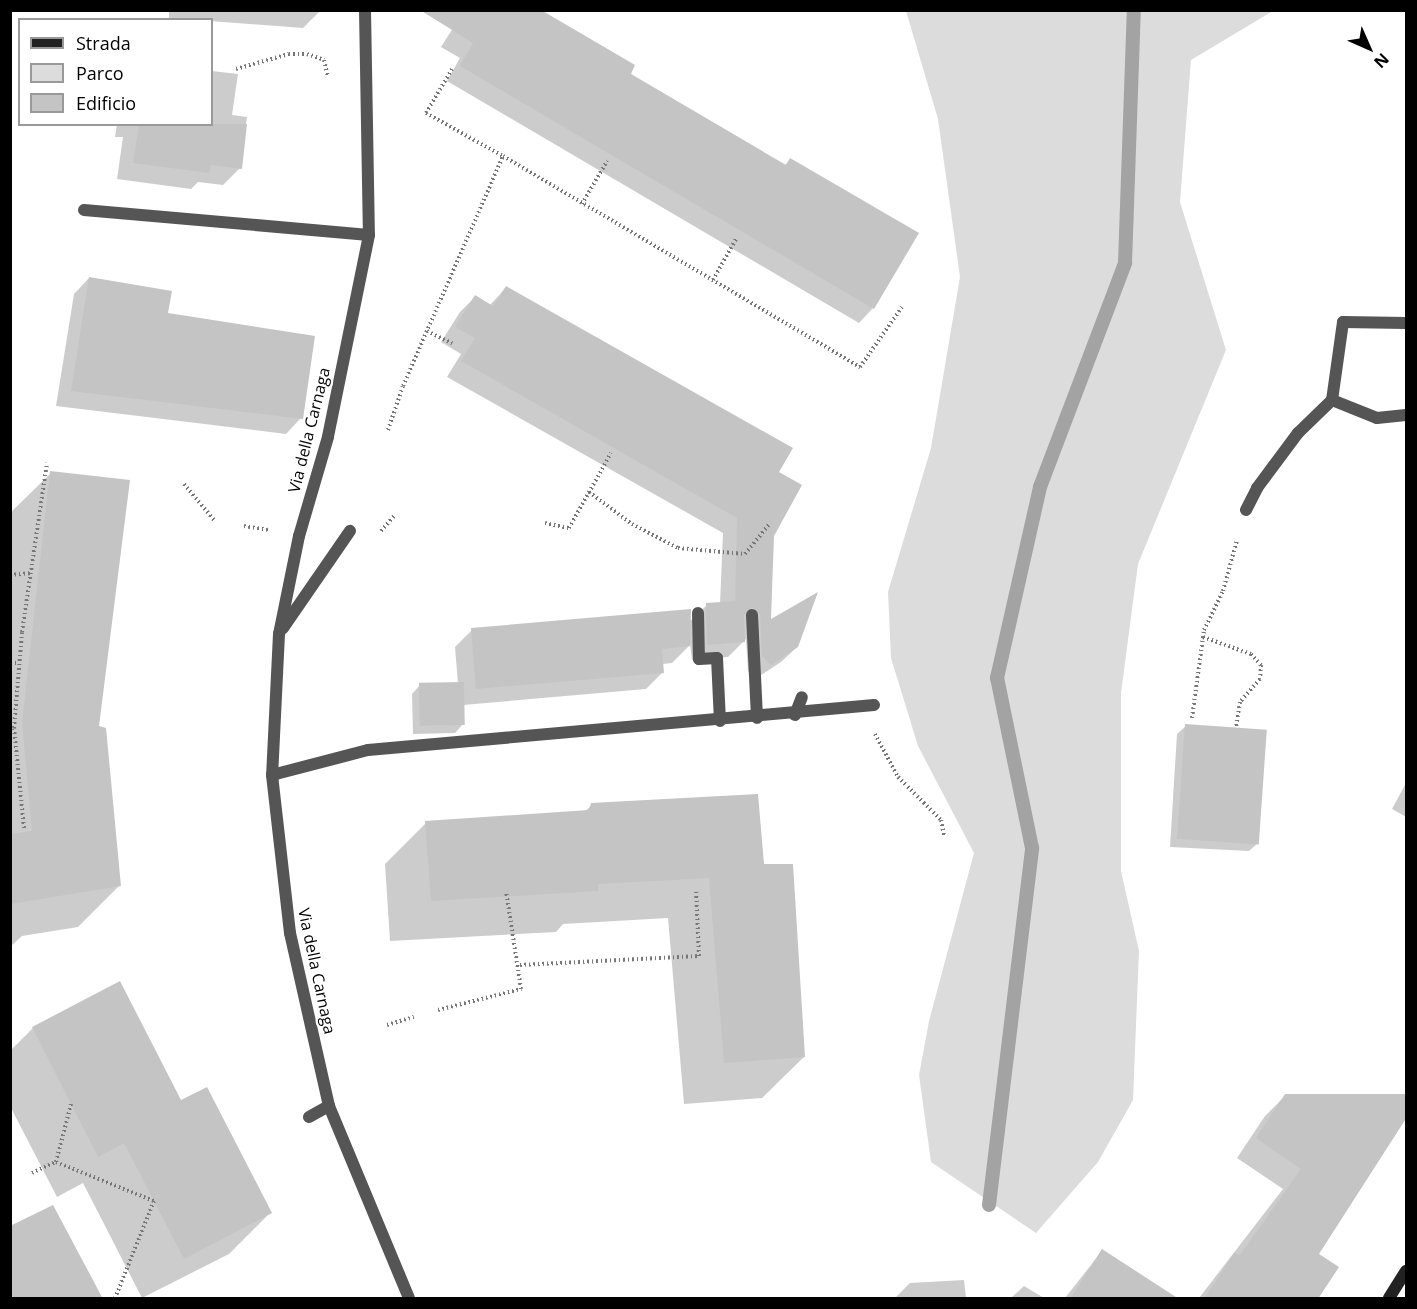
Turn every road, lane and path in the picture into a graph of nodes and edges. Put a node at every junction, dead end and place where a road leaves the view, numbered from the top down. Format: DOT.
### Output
graph roads {
  1 [pos="365,10"];
  2 [pos="236,69"];
  3 [pos="452,69"];
  4 [pos="328,77"];
  5 [pos="503,156"];
  6 [pos="607,161"];
  7 [pos="582,204"];
  8 [pos="84,210"];
  9 [pos="369,234"];
  10 [pos="736,239"];
  11 [pos="713,280"];
  12 [pos="902,307"];
  13 [pos="1407,323"];
  14 [pos="427,331"];
  15 [pos="452,343"];
  16 [pos="1332,400"];
  17 [pos="1407,415"];
  18 [pos="388,430"];
  19 [pos="611,453"];
  20 [pos="47,463"];
  21 [pos="184,484"];
  22 [pos="589,492"];
  23 [pos="1246,510"];
  24 [pos="394,516"];
  25 [pos="214,520"];
  26 [pos="545,523"];
  27 [pos="770,523"];
  28 [pos="350,531"];
  29 [pos="373,541"];
  30 [pos="32,573"];
  31 [pos="10,575"];
  32 [pos="698,613"];
  33 [pos="752,615"];
  34 [pos="279,634"];
  35 [pos="1203,637"];
  36 [pos="10,663"];
  37 [pos="19,663"];
  38 [pos="802,697"];
  39 [pos="868,706"];
  40 [pos="795,715"];
  41 [pos="757,718"];
  42 [pos="1192,718"];
  43 [pos="720,721"];
  44 [pos="12,728"];
  45 [pos="1236,728"];
  46 [pos="272,775"];
  47 [pos="24,828"];
  48 [pos="944,836"];
  49 [pos="696,890"];
  50 [pos="506,891"];
  51 [pos="520,965"];
  52 [pos="438,1010"];
  53 [pos="414,1017"];
  54 [pos="387,1025"];
  55 [pos="71,1104"];
  56 [pos="329,1106"];
  57 [pos="309,1117"];
  58 [pos="56,1162"];
  59 [pos="32,1173"];
  60 [pos="1407,1271"];
  61 [pos="115,1299"];
  62 [pos="409,1299"];
  63 [pos="1389,1299"];
  1 -- 9 [label="street, Via della Carnaga"];
  2 -- 4 [label="path"];
  3 -- 5 [label="path"];
  5 -- 7 [label="path"];
  5 -- 14 [label="path"];
  6 -- 7 [label="path"];
  7 -- 11 [label="path"];
  8 -- 9 [label="street"];
  9 -- 34 [label="street, Via della Carnaga"];
  10 -- 11 [label="path"];
  11 -- 12 [label="path"];
  13 -- 16 [label="street"];
  14 -- 15 [label="path"];
  14 -- 18 [label="path"];
  16 -- 17 [label="street"];
  16 -- 23 [label="street"];
  19 -- 22 [label="path"];
  20 -- 30 [label="path"];
  21 -- 25 [label="path"];
  22 -- 26 [label="path"];
  22 -- 27 [label="path"];
  23 -- 35 [label="path"];
  24 -- 29 [label="path"];
  28 -- 34 [label="street"];
  30 -- 31 [label="path"];
  30 -- 37 [label="path"];
  32 -- 43 [label="street"];
  33 -- 41 [label="street"];
  34 -- 46 [label="street, Via della Carnaga"];
  35 -- 42 [label="path"];
  35 -- 45 [label="path"];
  36 -- 37 [label="path"];
  37 -- 44 [label="path"];
  38 -- 40 [label="street"];
  39 -- 40 [label="street"];
  39 -- 48 [label="path"];
  40 -- 41 [label="street"];
  41 -- 43 [label="street"];
  43 -- 46 [label="street"];
  44 -- 47 [label="path"];
  46 -- 56 [label="street, Via della Carnaga"];
  49 -- 51 [label="path"];
  50 -- 51 [label="path"];
  51 -- 52 [label="path"];
  53 -- 54 [label="path"];
  55 -- 58 [label="path"];
  56 -- 57 [label="street"];
  56 -- 62 [label="street, Via della Carnaga"];
  58 -- 59 [label="path"];
  58 -- 61 [label="path"];
  60 -- 63 [label="street"];
}
